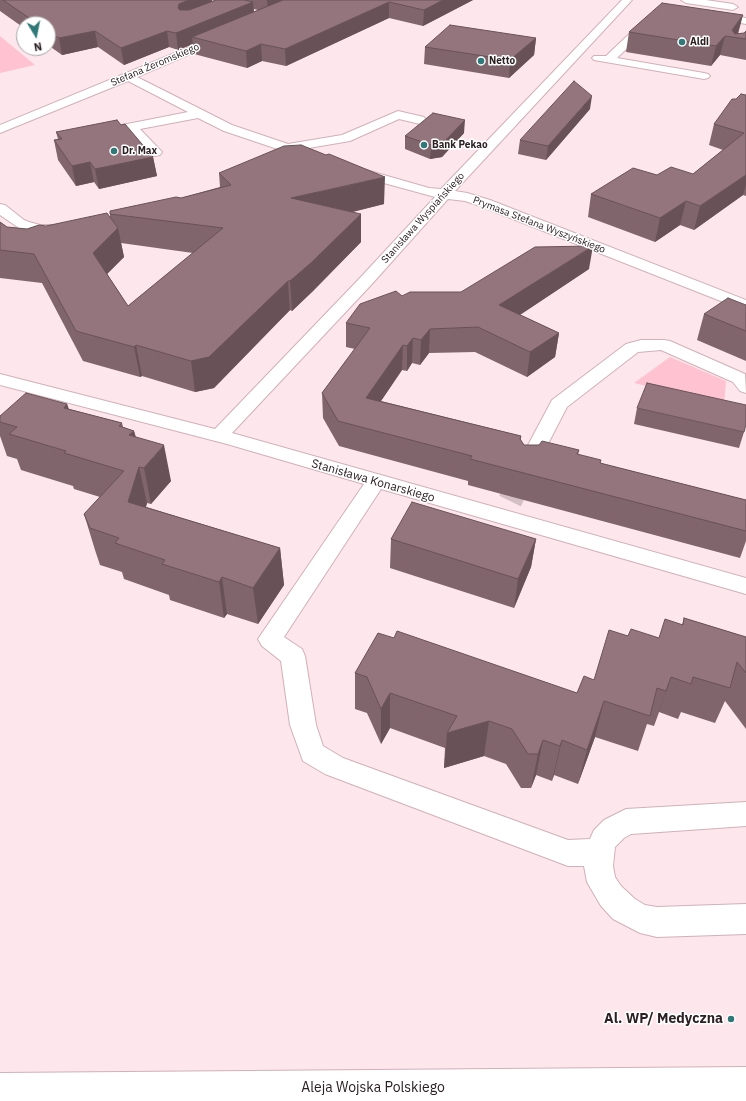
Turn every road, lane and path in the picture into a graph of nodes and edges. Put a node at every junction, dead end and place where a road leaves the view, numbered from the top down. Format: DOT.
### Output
graph roads {
  1 [pos="627,0"];
  2 [pos="686,0"];
  3 [pos="740,3"];
  4 [pos="659,11"];
  5 [pos="702,14"];
  6 [pos="746,21"];
  7 [pos="233,32"];
  8 [pos="575,54"];
  9 [pos="608,60"];
  10 [pos="704,76"];
  11 [pos="128,77"];
  12 [pos="198,114"];
  13 [pos="389,119"];
  14 [pos="420,120"];
  15 [pos="131,127"];
  16 [pos="0,129"];
  17 [pos="106,132"];
  18 [pos="424,133"];
  19 [pos="345,138"];
  20 [pos="334,150"];
  21 [pos="155,152"];
  22 [pos="286,155"];
  23 [pos="324,161"];
  24 [pos="346,168"];
  25 [pos="445,194"];
  26 [pos="0,208"];
  27 [pos="75,227"];
  28 [pos="746,306"];
  29 [pos="0,379"];
  30 [pos="746,386"];
  31 [pos="219,436"];
  32 [pos="528,464"];
  33 [pos="376,481"];
  34 [pos="746,586"];
  35 [pos="746,814"];
  36 [pos="599,852"];
  37 [pos="746,918"];
  38 [pos="746,1084"];
  39 [pos="0,1090"];
  1 -- 8 [label="street, Stanisława Wyspiańskiego"];
  2 -- 3 [label="street"];
  4 -- 9 [label="street"];
  5 -- 6 [label="street"];
  7 -- 11 [label="street, Stefana Żeromskiego"];
  8 -- 9 [label="street"];
  8 -- 25 [label="street, Stanisława Wyspiańskiego"];
  9 -- 10 [label="street"];
  11 -- 12 [label="street"];
  11 -- 16 [label="street, Stefana Żeromskiego"];
  12 -- 15 [label="street"];
  12 -- 22 [label="street"];
  13 -- 14 [label="street"];
  13 -- 18 [label="street"];
  13 -- 19 [label="street"];
  15 -- 17 [label="street"];
  15 -- 21 [label="street"];
  19 -- 20 [label="street"];
  19 -- 22 [label="street"];
  22 -- 23 [label="street"];
  24 -- 25 [label="street, Prymasa Stefana Wyszyńskiego"];
  25 -- 28 [label="street, Prymasa Stefana Wyszyńskiego"];
  25 -- 31 [label="street, Stanisława Wyspiańskiego"];
  26 -- 27 [label="street"];
  29 -- 31 [label="street, Stanisława Konarskiego"];
  30 -- 32 [label="street"];
  31 -- 33 [label="street, Stanisława Konarskiego"];
  33 -- 34 [label="street, Stanisława Konarskiego"];
  33 -- 36 [label="street"];
  35 -- 36 [label="street"];
  36 -- 37 [label="street"];
  38 -- 39 [label="street, Aleja Wojska Polskiego"];
}
